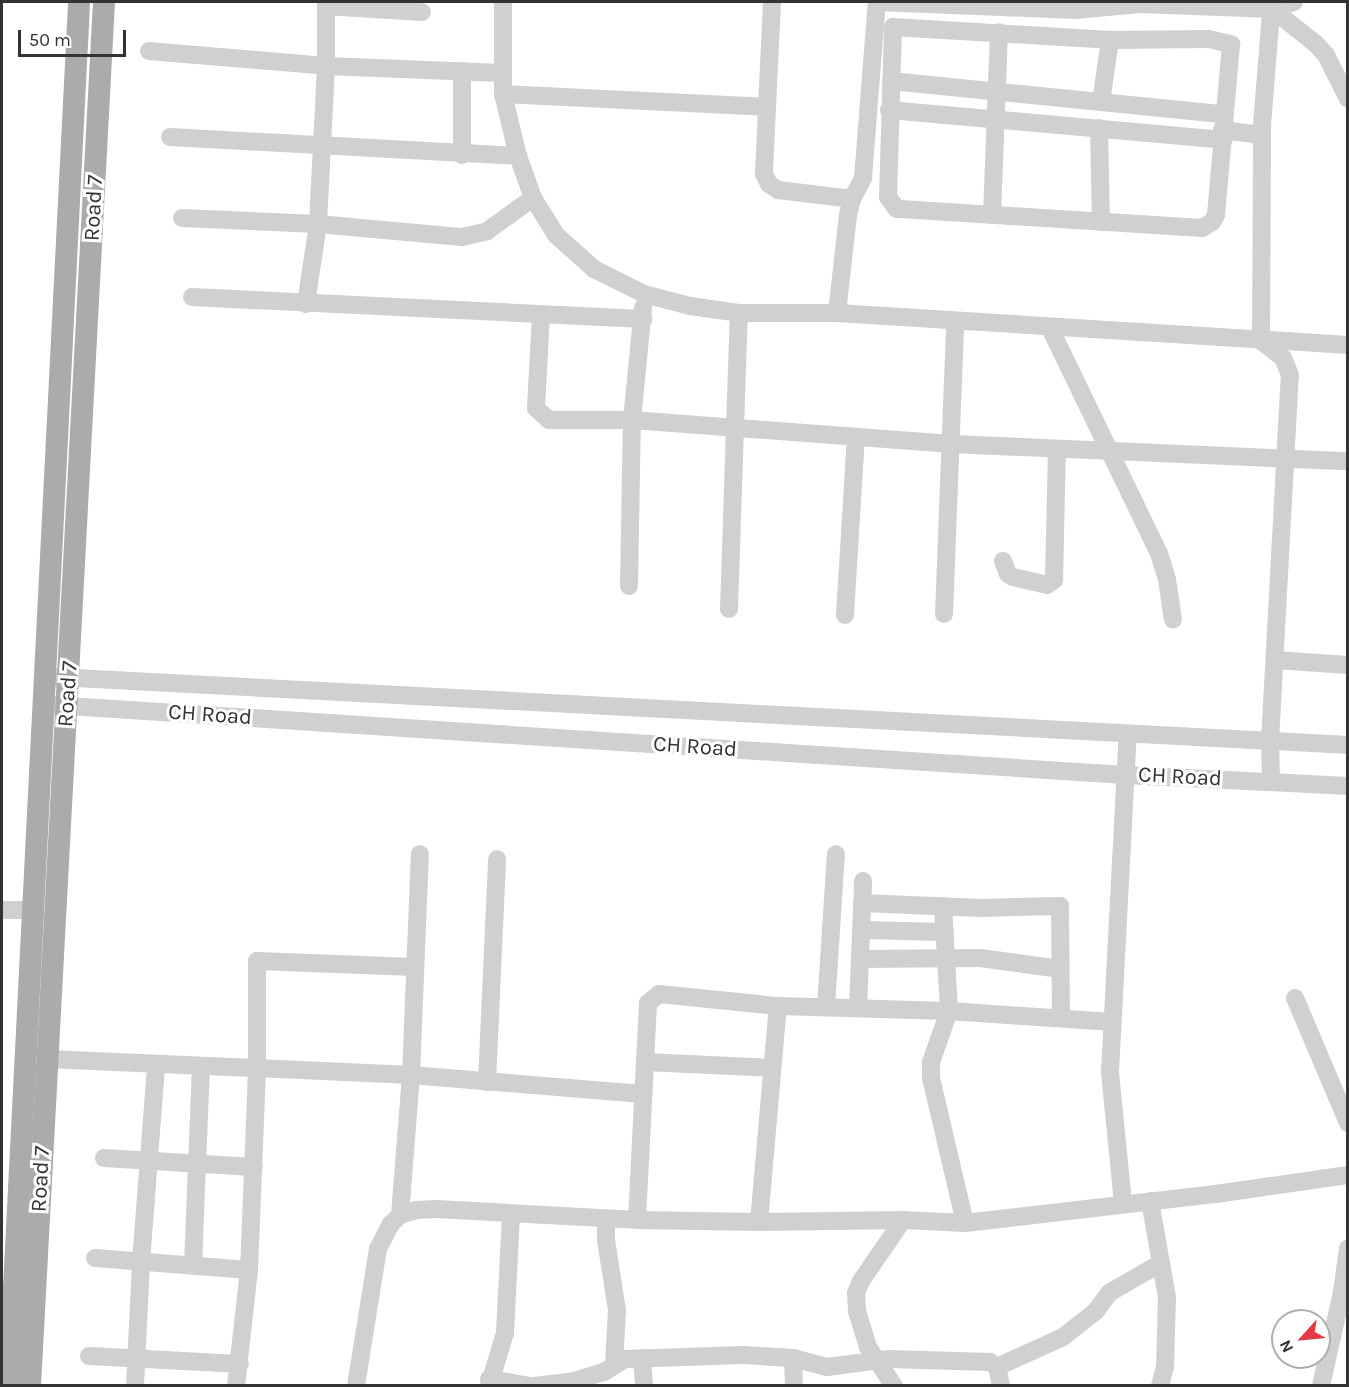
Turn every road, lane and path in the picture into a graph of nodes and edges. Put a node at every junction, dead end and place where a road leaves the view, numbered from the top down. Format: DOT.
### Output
graph roads {
  1 [pos="79,2"];
  2 [pos="104,2"];
  3 [pos="503,2"];
  4 [pos="772,2"];
  5 [pos="877,2"];
  6 [pos="1294,2"];
  7 [pos="326,4"];
  8 [pos="1272,5"];
  9 [pos="422,12"];
  10 [pos="999,33"];
  11 [pos="1110,40"];
  12 [pos="149,51"];
  13 [pos="326,66"];
  14 [pos="462,71"];
  15 [pos="502,73"];
  16 [pos="996,92"];
  17 [pos="503,94"];
  18 [pos="870,94"];
  19 [pos="890,97"];
  20 [pos="1347,99"];
  21 [pos="1101,102"];
  22 [pos="766,107"];
  23 [pos="995,121"];
  24 [pos="1099,128"];
  25 [pos="1223,128"];
  26 [pos="1262,135"];
  27 [pos="170,137"];
  28 [pos="322,147"];
  29 [pos="462,155"];
  30 [pos="518,156"];
  31 [pos="533,198"];
  32 [pos="852,200"];
  33 [pos="992,215"];
  34 [pos="182,218"];
  35 [pos="1101,222"];
  36 [pos="318,224"];
  37 [pos="644,294"];
  38 [pos="192,297"];
  39 [pos="306,304"];
  40 [pos="739,313"];
  41 [pos="837,314"];
  42 [pos="541,315"];
  43 [pos="643,319"];
  44 [pos="955,322"];
  45 [pos="1050,328"];
  46 [pos="1261,341"];
  47 [pos="1347,345"];
  48 [pos="632,420"];
  49 [pos="736,429"];
  50 [pos="856,436"];
  51 [pos="952,444"];
  52 [pos="1057,449"];
  53 [pos="1109,451"];
  54 [pos="1286,458"];
  55 [pos="1347,461"];
  56 [pos="1003,561"];
  57 [pos="629,586"];
  58 [pos="729,609"];
  59 [pos="944,614"];
  60 [pos="845,615"];
  61 [pos="1173,620"];
  62 [pos="1275,660"];
  63 [pos="1347,665"];
  64 [pos="45,677"];
  65 [pos="70,678"];
  66 [pos="44,705"];
  67 [pos="66,706"];
  68 [pos="1128,734"];
  69 [pos="1270,741"];
  70 [pos="1347,746"];
  71 [pos="1125,775"];
  72 [pos="1271,782"];
  73 [pos="1347,786"];
  74 [pos="837,854"];
  75 [pos="420,855"];
  76 [pos="497,859"];
  77 [pos="863,881"];
  78 [pos="862,903"];
  79 [pos="943,906"];
  80 [pos="2,910"];
  81 [pos="33,910"];
  82 [pos="861,930"];
  83 [pos="945,932"];
  84 [pos="860,959"];
  85 [pos="946,959"];
  86 [pos="415,967"];
  87 [pos="1060,969"];
  88 [pos="1295,998"];
  89 [pos="778,1006"];
  90 [pos="826,1007"];
  91 [pos="858,1008"];
  92 [pos="949,1011"];
  93 [pos="1061,1017"];
  94 [pos="1112,1022"];
  95 [pos="47,1059"];
  96 [pos="645,1062"];
  97 [pos="156,1065"];
  98 [pos="201,1066"];
  99 [pos="257,1068"];
  100 [pos="772,1068"];
  101 [pos="411,1075"];
  102 [pos="487,1082"];
  103 [pos="643,1094"];
  104 [pos="1347,1123"];
  105 [pos="104,1158"];
  106 [pos="150,1162"];
  107 [pos="196,1163"];
  108 [pos="254,1167"];
  109 [pos="1347,1175"];
  110 [pos="1150,1202"];
  111 [pos="1123,1203"];
  112 [pos="511,1214"];
  113 [pos="400,1215"];
  114 [pos="606,1219"];
  115 [pos="638,1220"];
  116 [pos="903,1220"];
  117 [pos="759,1222"];
  118 [pos="965,1223"];
  119 [pos="1347,1248"];
  120 [pos="95,1258"];
  121 [pos="141,1262"];
  122 [pos="1161,1263"];
  123 [pos="193,1265"];
  124 [pos="249,1270"];
  125 [pos="1345,1296"];
  126 [pos="89,1356"];
  127 [pos="642,1358"];
  128 [pos="793,1358"];
  129 [pos="137,1359"];
  130 [pos="876,1361"];
  131 [pos="240,1364"];
  132 [pos="614,1365"];
  133 [pos="997,1367"];
  134 [pos="489,1382"];
  135 [pos="9,1386"];
  136 [pos="30,1386"];
  137 [pos="135,1386"];
  138 [pos="236,1386"];
  139 [pos="356,1386"];
  140 [pos="532,1386"];
  141 [pos="644,1386"];
  142 [pos="794,1386"];
  143 [pos="894,1386"];
  144 [pos="1001,1386"];
  145 [pos="1160,1386"];
  146 [pos="1321,1386"];
  1 -- 64 [label="main road, Road 7"];
  2 -- 65 [label="main road, Road 7"];
  3 -- 15 [label="street"];
  4 -- 22 [label="street"];
  5 -- 8 [label="street"];
  5 -- 18 [label="street"];
  6 -- 8 [label="street"];
  7 -- 9 [label="street"];
  7 -- 13 [label="street"];
  8 -- 20 [label="street"];
  8 -- 26 [label="street"];
  10 -- 11 [label="street"];
  10 -- 16 [label="street"];
  10 -- 19 [label="street"];
  11 -- 21 [label="street"];
  11 -- 25 [label="street"];
  12 -- 13 [label="street"];
  13 -- 14 [label="street"];
  13 -- 28 [label="street"];
  14 -- 15 [label="street"];
  14 -- 29 [label="street"];
  15 -- 17 [label="street"];
  16 -- 19 [label="street"];
  16 -- 21 [label="street"];
  16 -- 23 [label="street"];
  17 -- 22 [label="street"];
  17 -- 30 [label="street"];
  18 -- 19 [label="street"];
  18 -- 32 [label="street"];
  19 -- 23 [label="street"];
  19 -- 33 [label="street"];
  21 -- 25 [label="street"];
  22 -- 32 [label="street"];
  23 -- 24 [label="street"];
  23 -- 33 [label="street"];
  24 -- 25 [label="street"];
  24 -- 35 [label="street"];
  25 -- 26 [label="street"];
  25 -- 35 [label="street"];
  26 -- 46 [label="street"];
  27 -- 28 [label="street"];
  28 -- 29 [label="street"];
  28 -- 36 [label="street"];
  29 -- 30 [label="street"];
  30 -- 31 [label="street"];
  31 -- 36 [label="street"];
  31 -- 37 [label="street"];
  32 -- 41 [label="street"];
  33 -- 35 [label="street"];
  34 -- 36 [label="street"];
  36 -- 39 [label="street"];
  37 -- 40 [label="street"];
  37 -- 43 [label="street"];
  38 -- 39 [label="street"];
  39 -- 42 [label="street"];
  40 -- 41 [label="street"];
  40 -- 49 [label="street"];
  41 -- 44 [label="street"];
  42 -- 43 [label="street"];
  42 -- 48 [label="street"];
  43 -- 48 [label="street"];
  44 -- 45 [label="street"];
  44 -- 51 [label="street"];
  45 -- 46 [label="street"];
  45 -- 53 [label="street"];
  46 -- 47 [label="street"];
  46 -- 54 [label="street"];
  48 -- 49 [label="street"];
  48 -- 57 [label="street"];
  49 -- 50 [label="street"];
  49 -- 58 [label="street"];
  50 -- 51 [label="street"];
  50 -- 60 [label="street"];
  51 -- 52 [label="street"];
  51 -- 59 [label="street"];
  52 -- 53 [label="street"];
  52 -- 56 [label="street"];
  53 -- 54 [label="street"];
  53 -- 61 [label="street"];
  54 -- 55 [label="street"];
  54 -- 62 [label="street"];
  62 -- 63 [label="street"];
  62 -- 69 [label="street"];
  64 -- 65 [label="street, CH Road"];
  64 -- 66 [label="main road, Road 7"];
  65 -- 67 [label="main road, Road 7"];
  65 -- 68 [label="street, CH Road"];
  66 -- 67 [label="street, CH Road"];
  66 -- 81 [label="main road, Road 7"];
  67 -- 71 [label="street, CH Road"];
  67 -- 95 [label="main road, Road 7"];
  68 -- 69 [label="street, CH Road"];
  68 -- 71 [label="street"];
  69 -- 70 [label="street, CH Road"];
  69 -- 72 [label="street"];
  71 -- 72 [label="street, CH Road"];
  71 -- 94 [label="street"];
  72 -- 73 [label="street, CH Road"];
  74 -- 90 [label="street"];
  75 -- 86 [label="street"];
  76 -- 102 [label="street"];
  77 -- 78 [label="street"];
  78 -- 79 [label="street"];
  78 -- 82 [label="street"];
  79 -- 83 [label="street"];
  79 -- 87 [label="street"];
  80 -- 81 [label="street"];
  81 -- 135 [label="main road, Road 7"];
  82 -- 83 [label="street"];
  82 -- 84 [label="street"];
  83 -- 85 [label="street"];
  84 -- 85 [label="street"];
  84 -- 91 [label="street"];
  85 -- 87 [label="street"];
  85 -- 92 [label="street"];
  86 -- 99 [label="street"];
  86 -- 101 [label="street"];
  87 -- 93 [label="street"];
  88 -- 104 [label="street"];
  89 -- 90 [label="street"];
  89 -- 96 [label="street"];
  89 -- 100 [label="street"];
  90 -- 91 [label="street"];
  91 -- 92 [label="street"];
  92 -- 93 [label="street"];
  92 -- 118 [label="street"];
  93 -- 94 [label="street"];
  94 -- 111 [label="street"];
  95 -- 97 [label="street"];
  95 -- 136 [label="main road, Road 7"];
  96 -- 100 [label="street"];
  96 -- 103 [label="street"];
  97 -- 98 [label="street"];
  97 -- 106 [label="street"];
  98 -- 99 [label="street"];
  98 -- 107 [label="street"];
  99 -- 101 [label="street"];
  99 -- 108 [label="street"];
  100 -- 117 [label="street"];
  101 -- 102 [label="street"];
  101 -- 113 [label="street"];
  102 -- 103 [label="street"];
  103 -- 115 [label="street"];
  105 -- 106 [label="street"];
  106 -- 107 [label="street"];
  106 -- 121 [label="street"];
  107 -- 108 [label="street"];
  107 -- 123 [label="street"];
  108 -- 124 [label="street"];
  109 -- 110 [label="street"];
  110 -- 111 [label="street"];
  110 -- 122 [label="street"];
  111 -- 118 [label="street"];
  112 -- 113 [label="street"];
  112 -- 114 [label="street"];
  112 -- 134 [label="street"];
  113 -- 139 [label="street"];
  114 -- 115 [label="street"];
  114 -- 132 [label="street"];
  115 -- 117 [label="street"];
  116 -- 117 [label="street"];
  116 -- 118 [label="street"];
  116 -- 130 [label="street"];
  119 -- 125 [label="street"];
  120 -- 121 [label="street"];
  121 -- 123 [label="street"];
  121 -- 129 [label="street"];
  122 -- 133 [label="street"];
  122 -- 145 [label="street"];
  123 -- 124 [label="street"];
  124 -- 131 [label="street"];
  125 -- 146 [label="street"];
  126 -- 129 [label="street"];
  127 -- 128 [label="street"];
  127 -- 132 [label="street"];
  127 -- 141 [label="street"];
  128 -- 130 [label="street"];
  128 -- 142 [label="street"];
  129 -- 131 [label="street"];
  129 -- 137 [label="street"];
  130 -- 133 [label="street"];
  130 -- 143 [label="street"];
  131 -- 138 [label="street"];
  132 -- 140 [label="street"];
  133 -- 144 [label="street"];
  134 -- 140 [label="street"];
}
